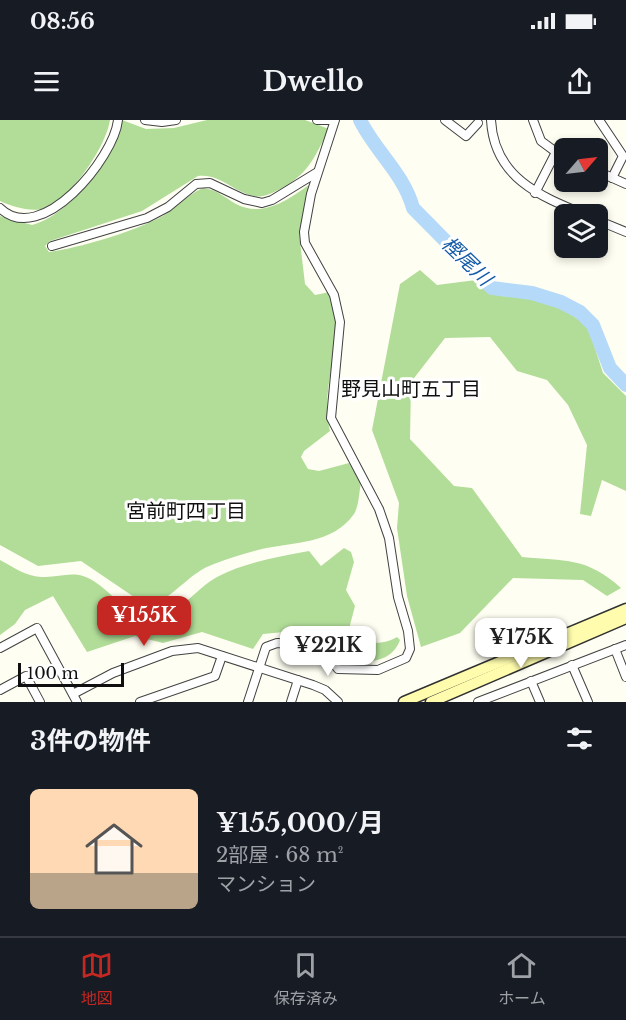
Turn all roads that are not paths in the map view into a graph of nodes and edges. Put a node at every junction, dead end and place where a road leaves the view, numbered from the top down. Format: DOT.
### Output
graph roads {
  1 [pos="118,120"];
  2 [pos="145,120"];
  3 [pos="176,120"];
  4 [pos="317,120"];
  5 [pos="333,120"];
  6 [pos="445,120"];
  7 [pos="491,120"];
  8 [pos="533,120"];
  9 [pos="598,120"];
  10 [pos="476,121"];
  11 [pos="492,131"];
  12 [pos="554,153"];
  13 [pos="554,156"];
  14 [pos="316,173"];
  15 [pos="608,176"];
  16 [pos="612,178"];
  17 [pos="626,184"];
  18 [pos="535,193"];
  19 [pos="561,204"];
  20 [pos="0,207"];
  21 [pos="608,225"];
  22 [pos="626,232"];
  23 [pos="52,246"];
  24 [pos="626,609"];
  25 [pos="626,618"];
  26 [pos="626,645"];
  27 [pos="0,648"];
  28 [pos="615,649"];
  29 [pos="222,656"];
  30 [pos="572,665"];
  31 [pos="258,667"];
  32 [pos="626,676"];
  33 [pos="298,680"];
  34 [pos="531,681"];
  35 [pos="0,690"];
  36 [pos="73,694"];
  37 [pos="490,700"];
  38 [pos="40,702"];
  39 [pos="77,702"];
  40 [pos="140,702"];
  41 [pos="248,702"];
  42 [pos="291,702"];
  43 [pos="338,702"];
  44 [pos="404,702"];
  45 [pos="431,702"];
  46 [pos="478,702"];
  47 [pos="540,702"];
  48 [pos="588,702"];
  1 -- 20 [label="street"];
  2 -- 3 [label="street"];
  4 -- 5 [label="street"];
  5 -- 14 [label="street"];
  6 -- 10 [label="street"];
  7 -- 11 [label="street"];
  8 -- 12 [label="street"];
  9 -- 16 [label="street"];
  10 -- 11 [label="street"];
  11 -- 18 [label="street"];
  13 -- 18 [label="street"];
  14 -- 23 [label="street"];
  14 -- 31 [label="street"];
  15 -- 16 [label="street"];
  16 -- 17 [label="street"];
  18 -- 19 [label="street"];
  21 -- 22 [label="street"];
  24 -- 44 [label="street"];
  25 -- 45 [label="street"];
  26 -- 28 [label="street"];
  27 -- 36 [label="street"];
  28 -- 30 [label="street"];
  28 -- 32 [label="street"];
  29 -- 31 [label="street"];
  29 -- 36 [label="street"];
  29 -- 40 [label="street"];
  30 -- 34 [label="street"];
  30 -- 48 [label="street"];
  31 -- 33 [label="street"];
  31 -- 41 [label="street"];
  33 -- 42 [label="street"];
  33 -- 43 [label="street"];
  34 -- 37 [label="street"];
  34 -- 47 [label="street"];
  35 -- 38 [label="street"];
  36 -- 39 [label="street"];
  37 -- 46 [label="street"];
}
